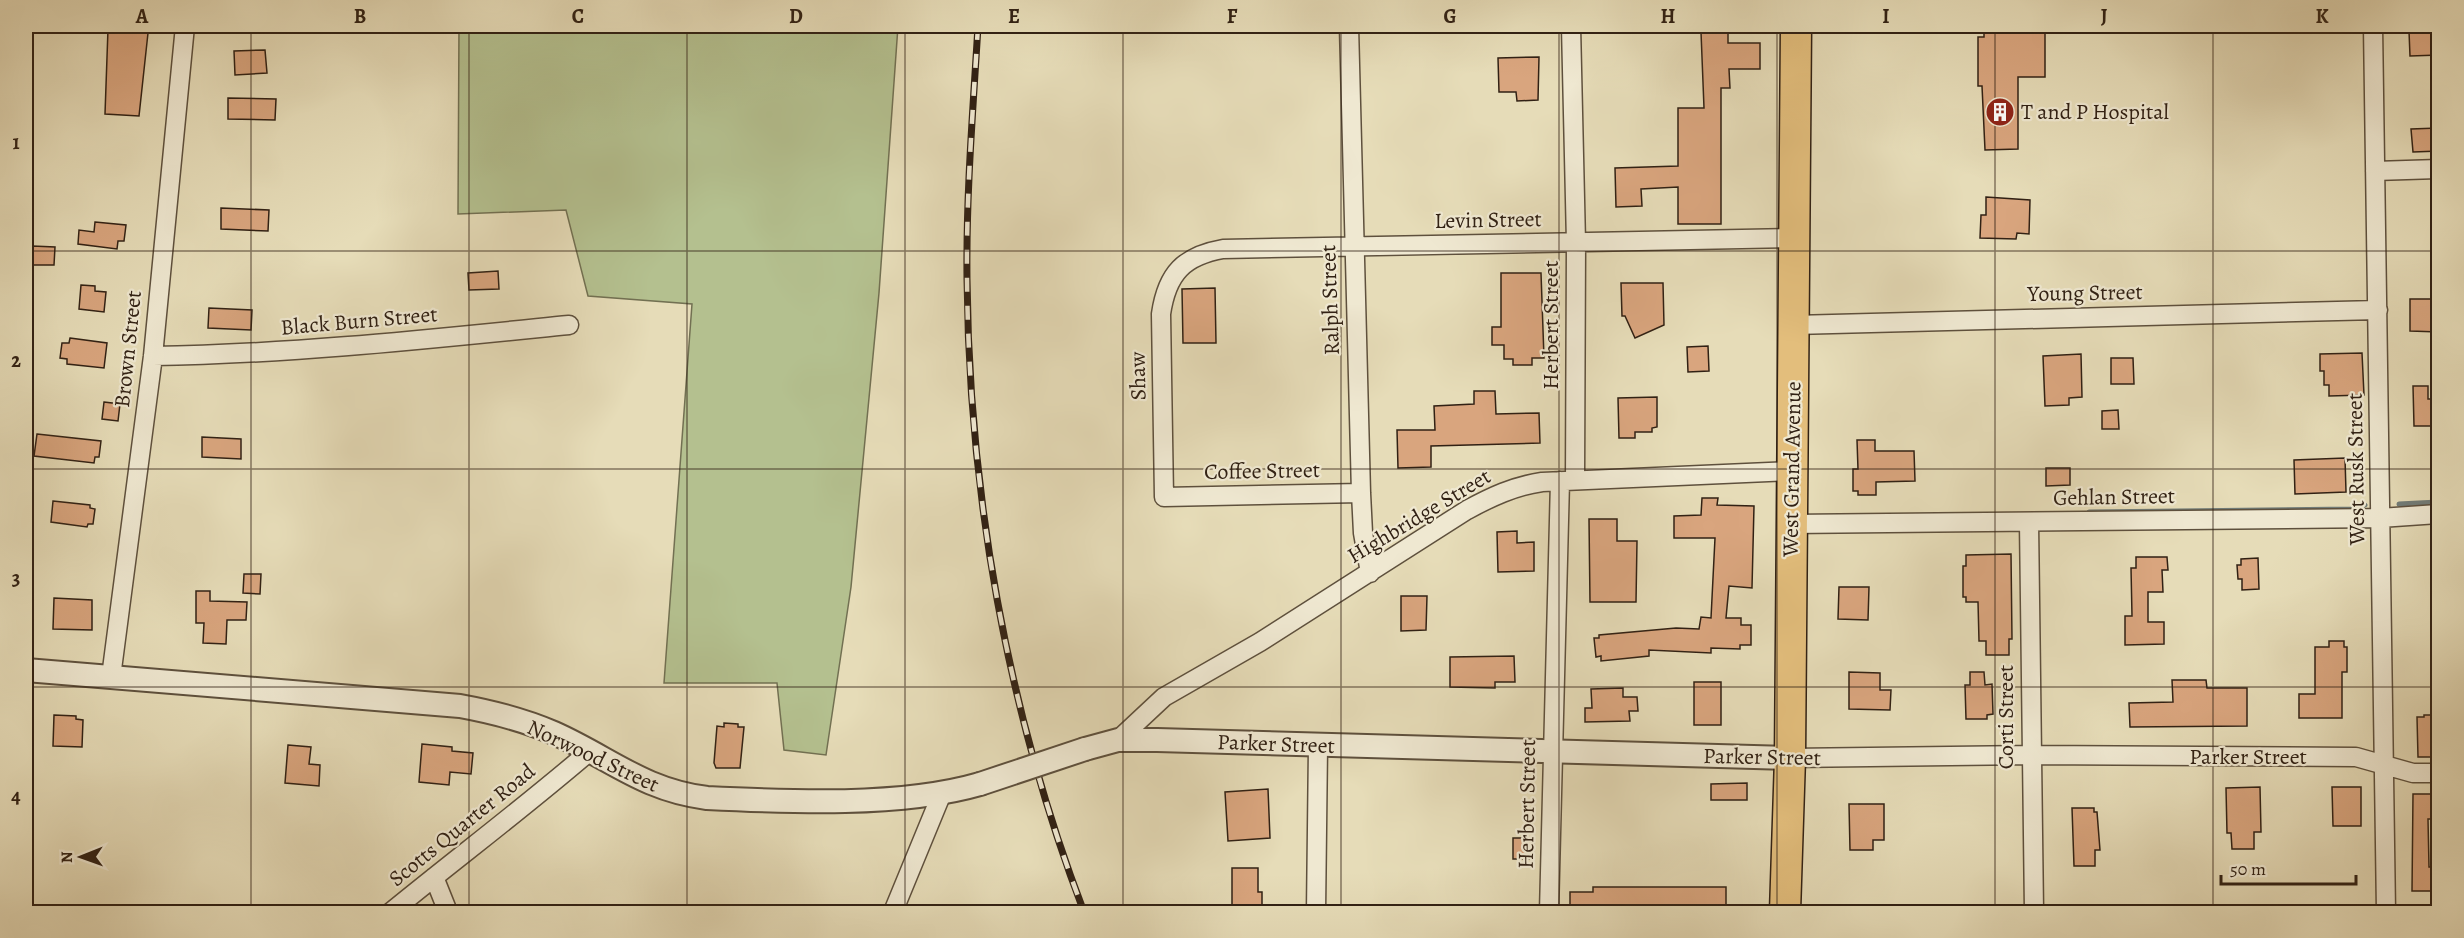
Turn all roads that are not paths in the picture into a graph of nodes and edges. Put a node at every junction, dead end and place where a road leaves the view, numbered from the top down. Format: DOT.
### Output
graph roads {
  1 [pos="185,26"];
  2 [pos="1348,26"];
  3 [pos="1571,26"];
  4 [pos="1796,26"];
  5 [pos="2373,26"];
  6 [pos="2439,169"];
  7 [pos="2375,171"];
  8 [pos="1794,238"];
  9 [pos="1575,243"];
  10 [pos="1352,246"];
  11 [pos="1186,262"];
  12 [pos="2378,310"];
  13 [pos="569,325"];
  14 [pos="1794,325"];
  15 [pos="153,356"];
  16 [pos="1792,471"];
  17 [pos="1568,481"];
  18 [pos="1361,492"];
  19 [pos="1164,497"];
  20 [pos="2439,514"];
  21 [pos="2380,518"];
  22 [pos="2030,522"];
  23 [pos="1791,524"];
  24 [pos="1370,573"];
  25 [pos="26,670"];
  26 [pos="111,677"];
  27 [pos="1118,740"];
  28 [pos="1318,746"];
  29 [pos="1085,748"];
  30 [pos="590,751"];
  31 [pos="1552,752"];
  32 [pos="2030,755"];
  33 [pos="1790,758"];
  34 [pos="2383,764"];
  35 [pos="2439,773"];
  36 [pos="942,793"];
  37 [pos="434,877"];
  38 [pos="391,912"];
  39 [pos="448,912"];
  40 [pos="893,912"];
  41 [pos="1316,912"];
  42 [pos="1549,912"];
  43 [pos="1785,912"];
  44 [pos="2034,912"];
  45 [pos="2386,912"];
  1 -- 15 [label="street, Brown Street"];
  2 -- 10 [label="street, Ralph Street"];
  3 -- 9 [label="street, Herbert Street"];
  4 -- 8 [label="highway, West Grand Avenue"];
  5 -- 7 [label="street, West Rusk Street"];
  6 -- 7 [label="street"];
  7 -- 12 [label="street, West Rusk Street"];
  8 -- 9 [label="street, Levin Street"];
  8 -- 14 [label="highway, West Grand Avenue"];
  9 -- 10 [label="street, Levin Street"];
  9 -- 17 [label="street, Herbert Street"];
  10 -- 11 [label="street, Levin Street"];
  10 -- 18 [label="street, Ralph Street"];
  11 -- 19 [label="street, Shaw"];
  12 -- 14 [label="street, Young Street"];
  12 -- 21 [label="street, West Rusk Street"];
  13 -- 15 [label="street, Black Burn Street"];
  14 -- 16 [label="highway, West Grand Avenue"];
  15 -- 26 [label="street, Brown Street"];
  16 -- 17 [label="street, Highbridge Street"];
  16 -- 23 [label="highway, West Grand Avenue"];
  17 -- 24 [label="street, Highbridge Street"];
  17 -- 31 [label="street, Herbert Street"];
  18 -- 19 [label="street, Coffee Street"];
  18 -- 24 [label="street, Ralph Street"];
  20 -- 21 [label="street, Gehlan Street"];
  21 -- 22 [label="street, Gehlan Street"];
  21 -- 34 [label="street, West Rusk Street"];
  22 -- 23 [label="street, Gehlan Street"];
  22 -- 32 [label="street, Corti Street"];
  23 -- 33 [label="highway, West Grand Avenue"];
  24 -- 27 [label="street, Highbridge Street"];
  25 -- 26 [label="street, Norwood Street"];
  26 -- 30 [label="street, Norwood Street"];
  27 -- 28 [label="street, Parker Street"];
  27 -- 29 [label="street, Parker Street"];
  28 -- 31 [label="street, Parker Street"];
  28 -- 41 [label="street"];
  29 -- 36 [label="street, Norwood Street, bridge"];
  30 -- 36 [label="street, Norwood Street"];
  30 -- 37 [label="street, Scotts Quarter Road"];
  31 -- 33 [label="street, Parker Street"];
  31 -- 42 [label="street, Herbert Street"];
  32 -- 33 [label="street, Parker Street"];
  32 -- 34 [label="street, Parker Street"];
  32 -- 44 [label="street, Corti Street"];
  33 -- 43 [label="highway, West Grand Avenue"];
  34 -- 35 [label="street, Parker Street"];
  34 -- 45 [label="street, West Rusk Street"];
  36 -- 40 [label="street"];
  37 -- 38 [label="street, Scotts Quarter Road"];
  37 -- 39 [label="street"];
}
